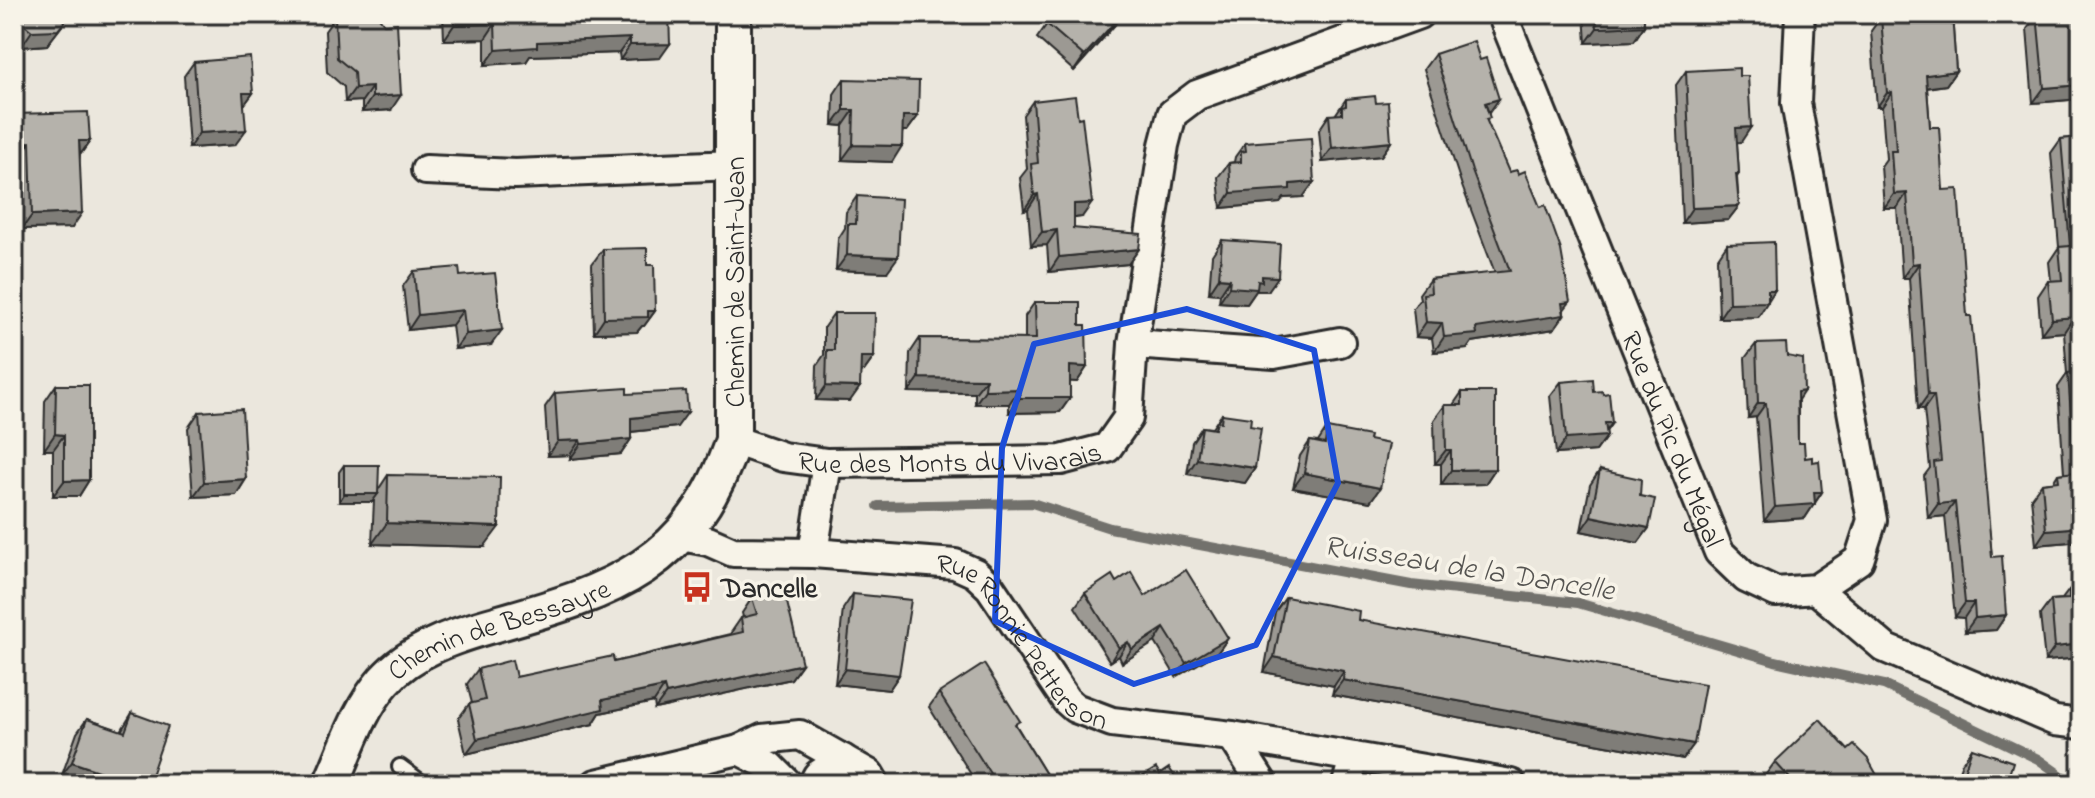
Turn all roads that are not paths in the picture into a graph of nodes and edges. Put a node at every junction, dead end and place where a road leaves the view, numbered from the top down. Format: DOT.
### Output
graph roads {
  1 [pos="733,14"];
  2 [pos="1419,14"];
  3 [pos="1502,14"];
  4 [pos="1800,14"];
  5 [pos="734,165"];
  6 [pos="426,170"];
  7 [pos="1340,342"];
  8 [pos="1133,344"];
  9 [pos="733,440"];
  10 [pos="827,463"];
  11 [pos="681,536"];
  12 [pos="813,553"];
  13 [pos="1816,589"];
  14 [pos="2081,724"];
  15 [pos="1232,736"];
  16 [pos="739,750"];
  17 [pos="843,759"];
  18 [pos="400,767"];
  19 [pos="349,768"];
  20 [pos="1350,770"];
  21 [pos="331,784"];
  22 [pos="423,784"];
  23 [pos="596,784"];
  24 [pos="788,784"];
  25 [pos="813,784"];
  26 [pos="875,784"];
  27 [pos="1263,784"];
  28 [pos="1511,784"];
  1 -- 5 [label="street, Chemin de Saint-Jean"];
  2 -- 8 [label="street, Rue des Monts du Vivarais"];
  3 -- 13 [label="street, Rue du Pic du Mégal"];
  4 -- 13 [label="street, Rue du Pic du Mégal"];
  5 -- 6 [label="street"];
  5 -- 9 [label="street, Chemin de Saint-Jean"];
  7 -- 8 [label="street"];
  8 -- 10 [label="street, Rue des Monts du Vivarais"];
  9 -- 10 [label="street, Rue des Monts du Vivarais"];
  9 -- 11 [label="street, Chemin de Saint-Jean"];
  10 -- 12 [label="street"];
  11 -- 12 [label="street, Rue Ronnie Petterson"];
  11 -- 19 [label="street, Chemin de Bessayre"];
  12 -- 15 [label="street, Rue Ronnie Petterson"];
  13 -- 14 [label="street"];
  15 -- 20 [label="street, Rue Ronnie Petterson"];
  15 -- 27 [label="street"];
  16 -- 17 [label="street"];
  16 -- 23 [label="street"];
  16 -- 24 [label="street"];
  17 -- 25 [label="street"];
  17 -- 26 [label="street"];
  18 -- 22 [label="lane"];
  19 -- 21 [label="street, Chemin de Bessayre"];
  20 -- 28 [label="street, Rue Ronnie Petterson"];
}
